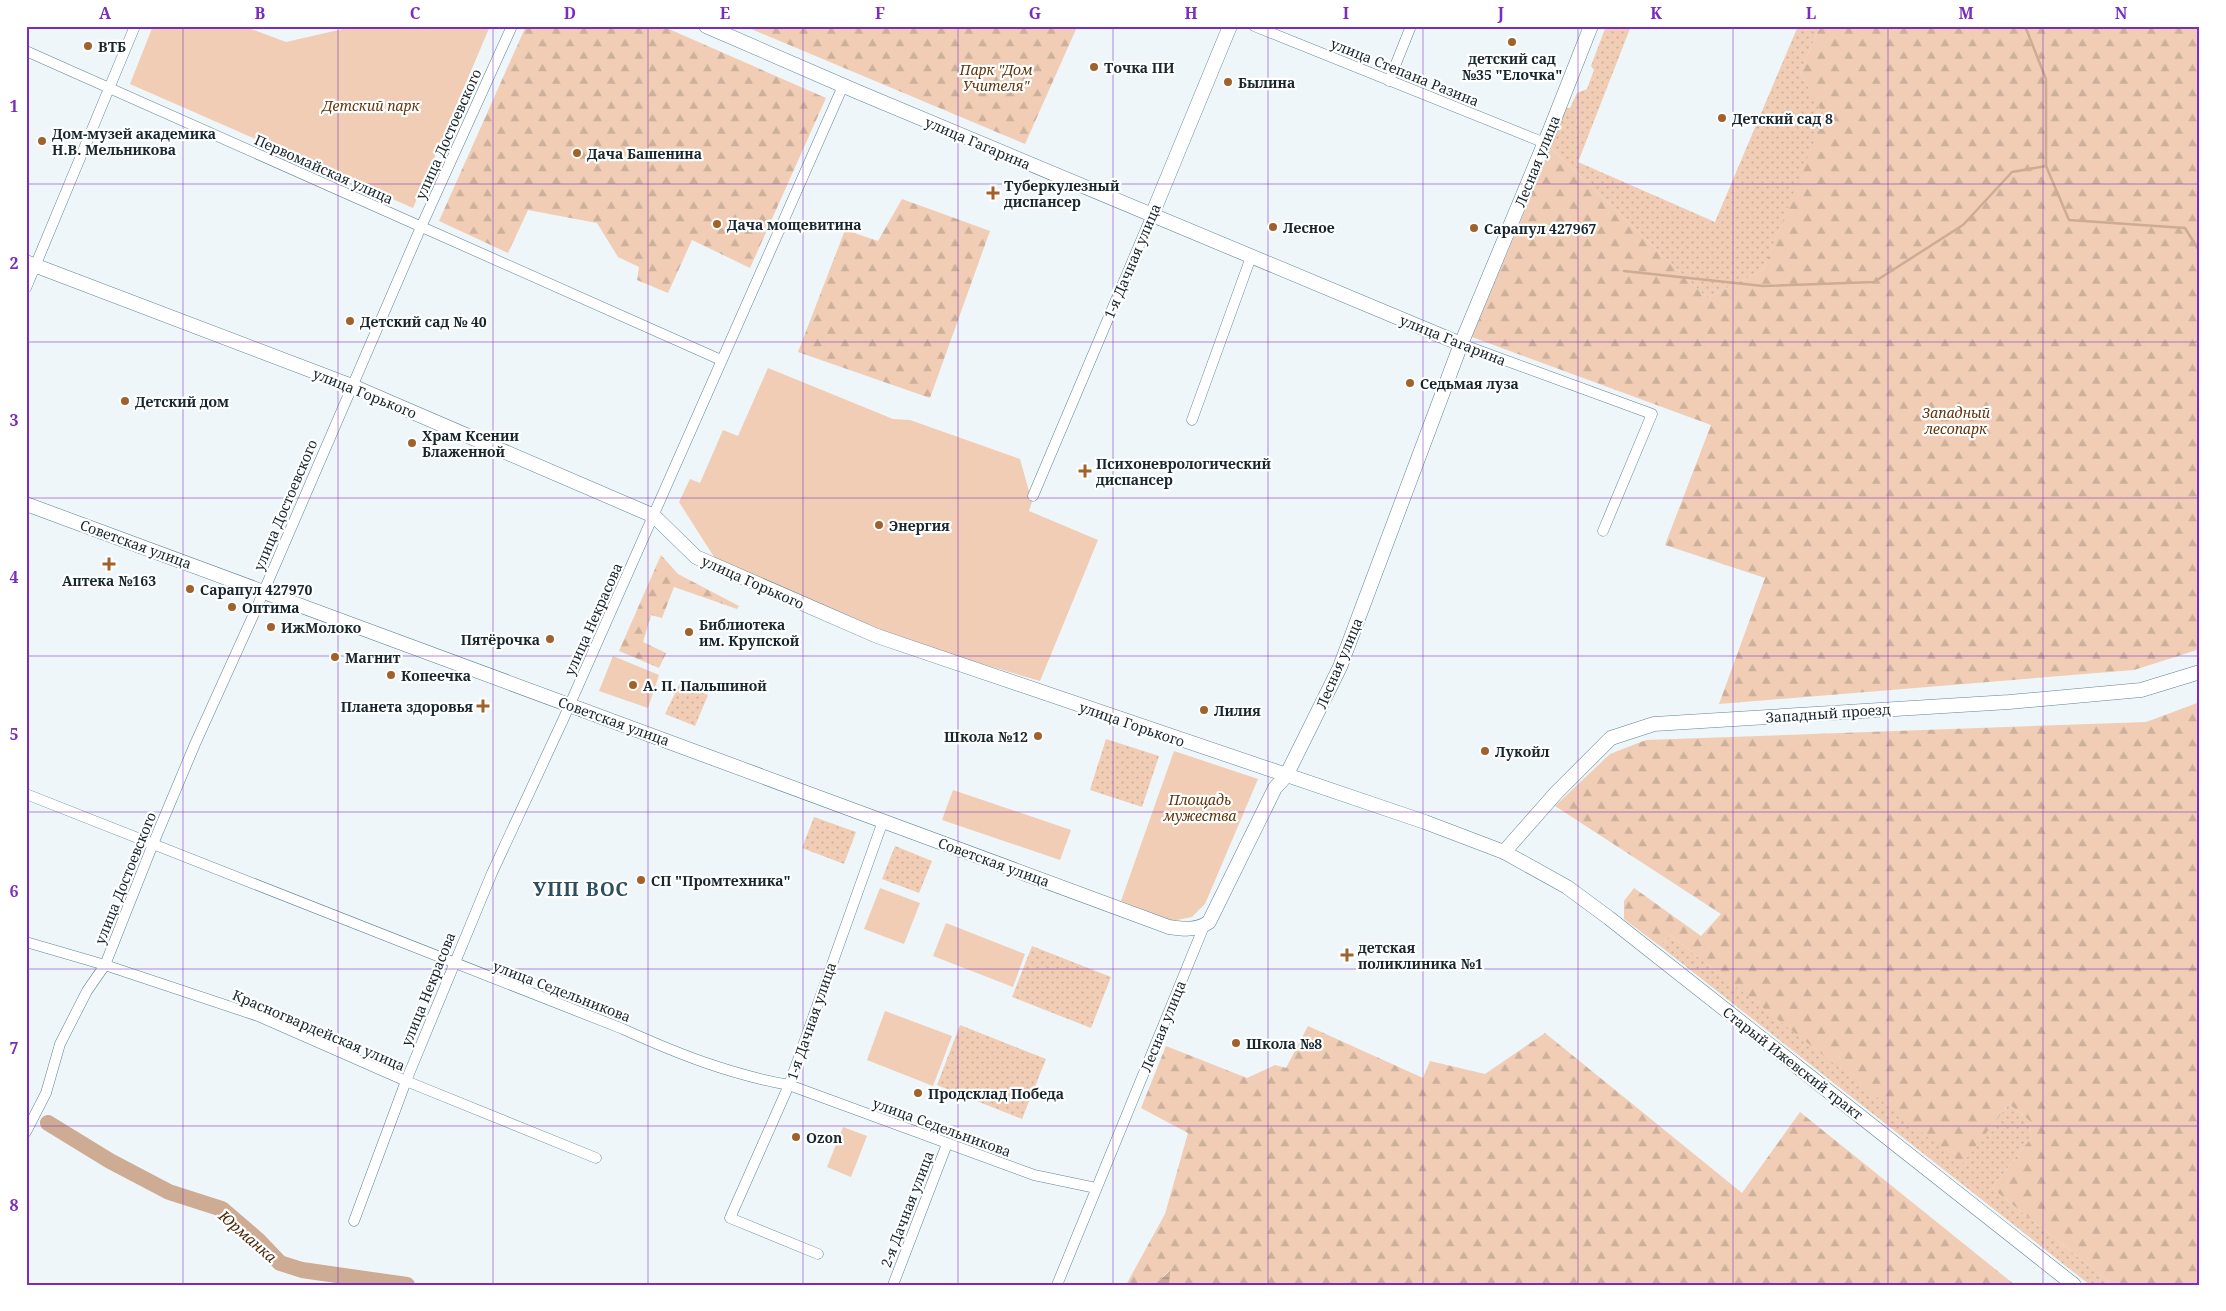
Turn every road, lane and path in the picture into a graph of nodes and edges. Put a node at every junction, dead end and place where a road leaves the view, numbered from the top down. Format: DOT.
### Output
graph roads {
  1 [pos="135,26"];
  2 [pos="512,26"];
  3 [pos="706,26"];
  4 [pos="1230,26"];
  5 [pos="1254,26"];
  6 [pos="1411,26"];
  7 [pos="1591,26"];
  8 [pos="26,51"];
  9 [pos="1389,81"];
  10 [pos="843,86"];
  11 [pos="110,88"];
  12 [pos="1545,143"];
  13 [pos="1152,215"];
  14 [pos="421,227"];
  15 [pos="1251,257"];
  16 [pos="31,264"];
  17 [pos="26,288"];
  18 [pos="1461,344"];
  19 [pos="721,360"];
  20 [pos="352,386"];
  21 [pos="1192,420"];
  22 [pos="1033,496"];
  23 [pos="26,504"];
  24 [pos="654,516"];
  25 [pos="1603,531"];
  26 [pos="263,592"];
  27 [pos="2200,672"];
  28 [pos="570,705"];
  29 [pos="1286,776"];
  30 [pos="26,794"];
  31 [pos="883,821"];
  32 [pos="152,844"];
  33 [pos="1504,852"];
  34 [pos="1204,926"];
  35 [pos="26,942"];
  36 [pos="454,963"];
  37 [pos="105,965"];
  38 [pos="406,1081"];
  39 [pos="789,1085"];
  40 [pos="26,1132"];
  41 [pos="946,1144"];
  42 [pos="596,1158"];
  43 [pos="1096,1188"];
  44 [pos="354,1221"];
  45 [pos="818,1254"];
  46 [pos="893,1285"];
  47 [pos="1057,1285"];
  48 [pos="2074,1285"];
  1 -- 11 [label="street"];
  2 -- 14 [label="street, улица Достоевского"];
  3 -- 10 [label="street, улица Гагарина"];
  4 -- 13 [label="street, 1-я Дачная улица"];
  5 -- 9 [label="street, улица Степана Разина"];
  6 -- 9 [label="street"];
  7 -- 12 [label="street, Лесная улица"];
  8 -- 11 [label="street, Первомайская улица"];
  9 -- 12 [label="street, улица Степана Разина"];
  10 -- 13 [label="street, улица Гагарина"];
  10 -- 19 [label="street, улица Некрасова"];
  11 -- 14 [label="street, Первомайская улица"];
  11 -- 16 [label="street"];
  12 -- 18 [label="street, Лесная улица"];
  13 -- 15 [label="street, улица Гагарина"];
  13 -- 22 [label="street, 1-я Дачная улица"];
  14 -- 19 [label="street, Первомайская улица"];
  14 -- 20 [label="street, улица Достоевского"];
  15 -- 18 [label="street, улица Гагарина"];
  15 -- 21 [label="street"];
  16 -- 17 [label="street"];
  16 -- 20 [label="street, улица Горького"];
  18 -- 25 [label="street, улица Гагарина"];
  18 -- 29 [label="street, Лесная улица"];
  19 -- 24 [label="street, улица Некрасова"];
  20 -- 24 [label="street, улица Горького"];
  20 -- 26 [label="street, улица Достоевского"];
  23 -- 26 [label="street, Советская улица"];
  24 -- 28 [label="street, улица Некрасова"];
  24 -- 29 [label="street, улица Горького"];
  26 -- 28 [label="street, Советская улица"];
  26 -- 32 [label="street, улица Достоевского"];
  27 -- 33 [label="street, Западный проезд"];
  28 -- 31 [label="street, Советская улица"];
  28 -- 36 [label="street, улица Некрасова"];
  29 -- 33 [label="street, улица Горького"];
  29 -- 34 [label="street, Лесная улица"];
  30 -- 32 [label="street, улица Седельникова"];
  31 -- 34 [label="street, Советская улица"];
  31 -- 39 [label="street, 1-я Дачная улица"];
  32 -- 36 [label="street, улица Седельникова"];
  32 -- 37 [label="street, улица Достоевского"];
  33 -- 48 [label="street, Старый Ижевский тракт"];
  34 -- 43 [label="street, Лесная улица"];
  35 -- 37 [label="street, Красногвардейская улица"];
  36 -- 38 [label="street, улица Некрасова"];
  36 -- 39 [label="street, улица Седельникова"];
  37 -- 38 [label="street, Красногвардейская улица"];
  37 -- 40 [label="street, улица Достоевского"];
  38 -- 42 [label="street, Красногвардейская улица"];
  38 -- 44 [label="street, улица Некрасова"];
  39 -- 41 [label="street, улица Седельникова"];
  39 -- 45 [label="street, 1-я Дачная улица"];
  41 -- 43 [label="street, улица Седельникова"];
  41 -- 46 [label="street, 2-я Дачная улица"];
  43 -- 47 [label="street, Лесная улица"];
}
